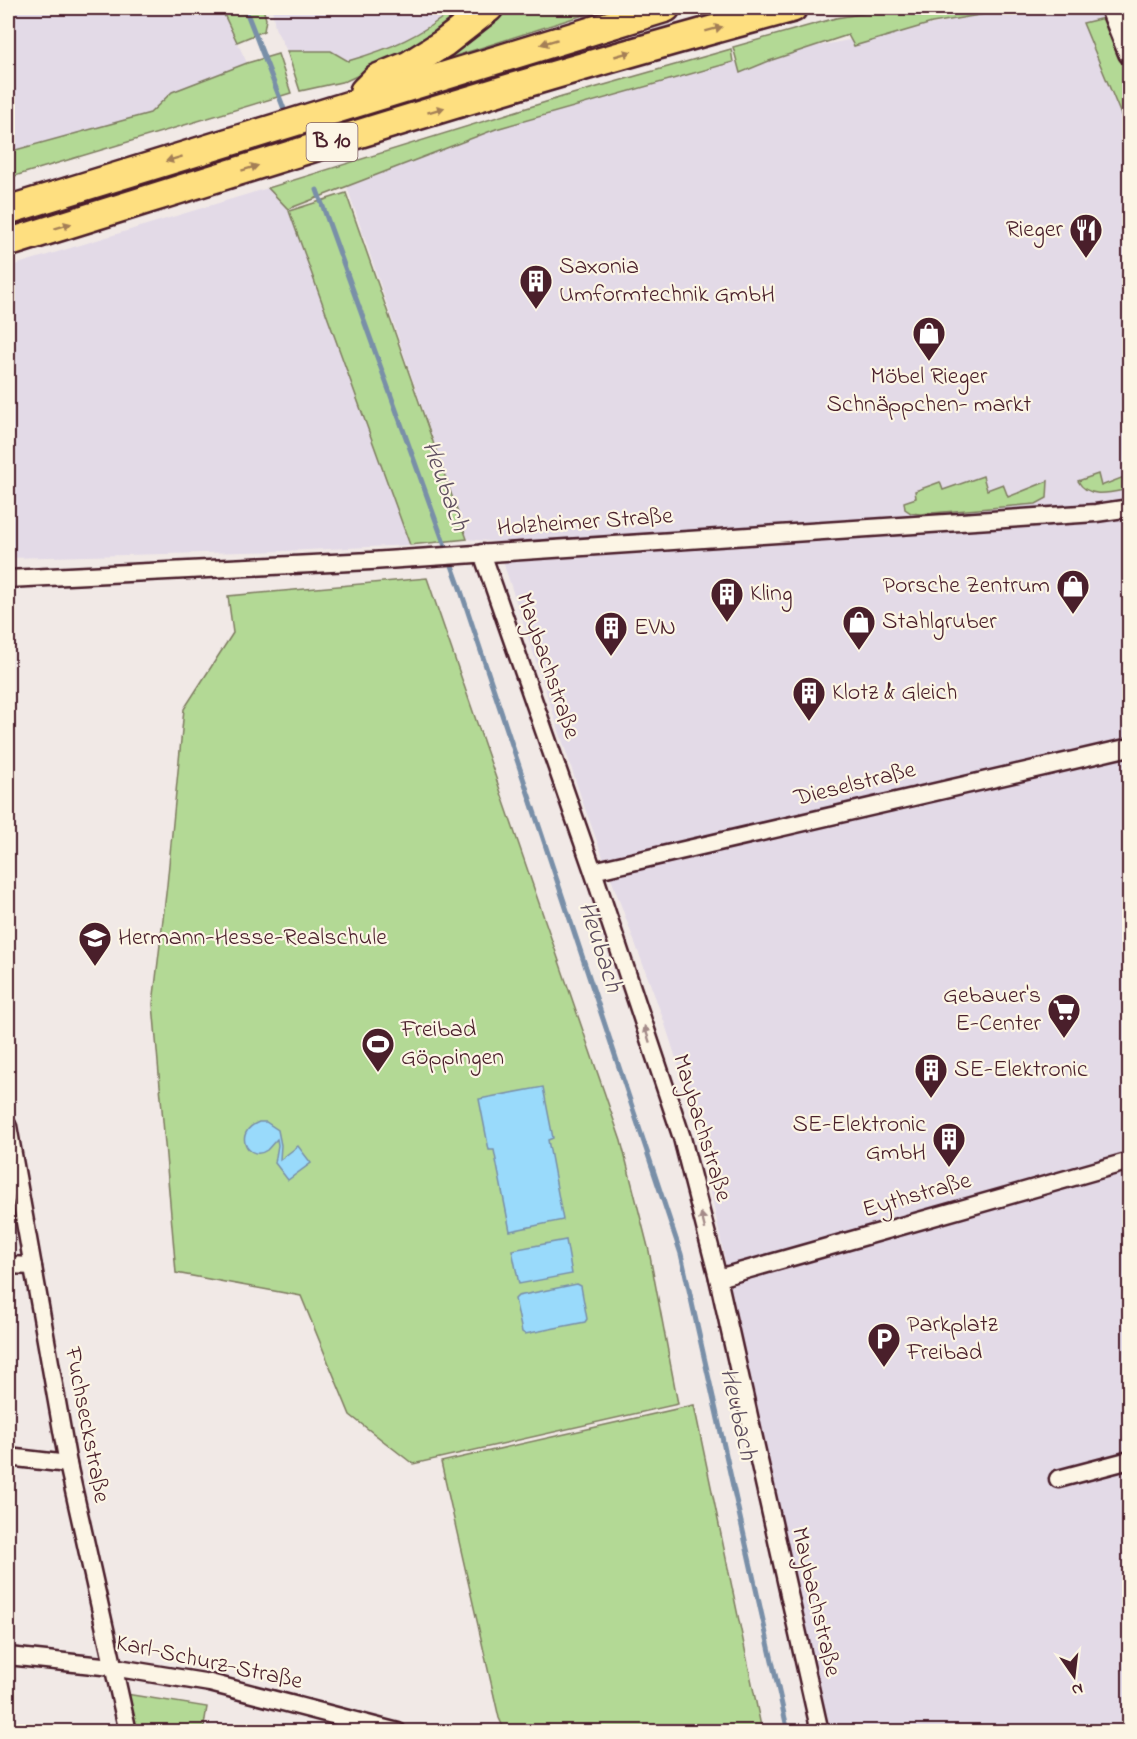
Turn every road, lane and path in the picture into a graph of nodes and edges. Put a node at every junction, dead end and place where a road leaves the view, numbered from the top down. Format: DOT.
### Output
graph roads {
  1 [pos="489,8"];
  2 [pos="666,8"];
  3 [pos="793,8"];
  4 [pos="1112,8"];
  5 [pos="1126,8"];
  6 [pos="1130,12"];
  7 [pos="1130,53"];
  8 [pos="350,105"];
  9 [pos="8,210"];
  10 [pos="8,243"];
  11 [pos="1130,508"];
  12 [pos="475,554"];
  13 [pos="8,579"];
  14 [pos="1130,747"];
  15 [pos="593,871"];
  16 [pos="8,1126"];
  17 [pos="1130,1161"];
  18 [pos="8,1265"];
  19 [pos="33,1266"];
  20 [pos="718,1278"];
  21 [pos="8,1457"];
  22 [pos="1130,1460"];
  23 [pos="68,1464"];
  24 [pos="1058,1479"];
  25 [pos="8,1656"];
  26 [pos="112,1667"];
  27 [pos="128,1731"];
  28 [pos="398,1731"];
  29 [pos="820,1731"];
  1 -- 8 [label="highway, B 10"];
  2 -- 8 [label="highway, B 10, one-way"];
  10 -- 3 [label="highway, B 10, one-way"];
  4 -- 7 [label="main road"];
  5 -- 6 [label="main road"];
  8 -- 9 [label="highway, B 10, one-way"];
  11 -- 12 [label="street, Holzheimer Straße"];
  12 -- 13 [label="street, Holzheimer Straße"];
  12 -- 15 [label="street, Maybachstraße"];
  14 -- 15 [label="street, Dieselstraße"];
  20 -- 15 [label="street, Maybachstraße, one-way"];
  16 -- 19 [label="street, Fuchseckstraße"];
  17 -- 20 [label="street, Eythstraße"];
  18 -- 19 [label="street"];
  19 -- 23 [label="street, Fuchseckstraße"];
  20 -- 29 [label="street, Maybachstraße"];
  21 -- 23 [label="street"];
  22 -- 24 [label="street"];
  23 -- 26 [label="street, Fuchseckstraße"];
  25 -- 26 [label="street, Karl-Schurz-Straße"];
  26 -- 27 [label="street, Fuchseckstraße"];
  26 -- 28 [label="street, Karl-Schurz-Straße"];
}
